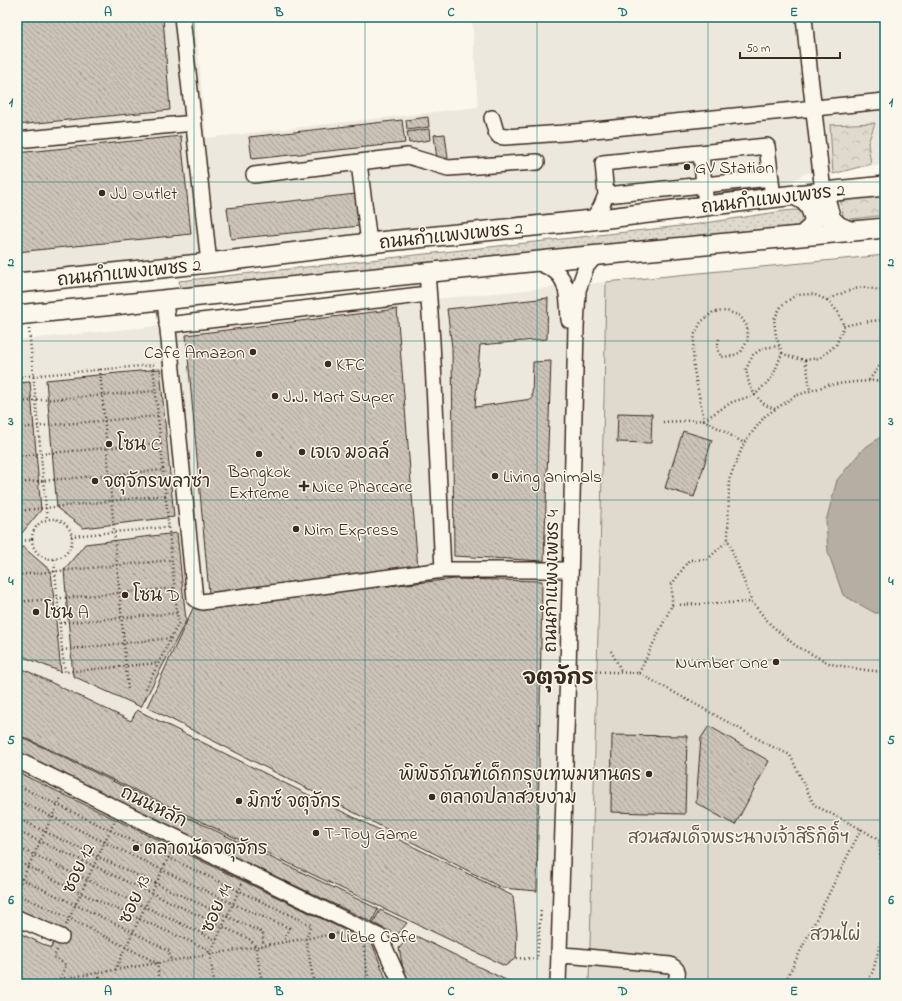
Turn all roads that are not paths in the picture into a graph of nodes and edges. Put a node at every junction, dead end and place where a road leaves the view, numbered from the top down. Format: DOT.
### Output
graph roads {
  1 [pos="182,17"];
  2 [pos="804,17"];
  3 [pos="885,101"];
  4 [pos="814,109"];
  5 [pos="492,118"];
  6 [pos="194,123"];
  7 [pos="17,140"];
  8 [pos="701,153"];
  9 [pos="537,162"];
  10 [pos="359,163"];
  11 [pos="254,175"];
  12 [pos="771,178"];
  13 [pos="704,185"];
  14 [pos="885,186"];
  15 [pos="823,192"];
  16 [pos="606,195"];
  17 [pos="795,195"];
  18 [pos="773,198"];
  19 [pos="706,206"];
  20 [pos="592,220"];
  21 [pos="885,228"];
  22 [pos="849,231"];
  23 [pos="802,236"];
  24 [pos="369,244"];
  25 [pos="596,255"];
  26 [pos="534,261"];
  27 [pos="209,263"];
  28 [pos="427,272"];
  29 [pos="356,280"];
  30 [pos="17,283"];
  31 [pos="428,294"];
  32 [pos="164,300"];
  33 [pos="359,302"];
  34 [pos="22,315"];
  35 [pos="167,325"];
  36 [pos="574,370"];
  37 [pos="443,570"];
  38 [pos="570,570"];
  39 [pos="17,760"];
  40 [pos="17,918"];
  41 [pos="61,937"];
  42 [pos="559,955"];
  43 [pos="400,984"];
  44 [pos="558,984"];
  45 [pos="676,984"];
  1 -- 6 [label="street"];
  2 -- 4 [label="street"];
  3 -- 4 [label="street"];
  4 -- 5 [label="street"];
  4 -- 15 [label="street"];
  6 -- 7 [label="street"];
  6 -- 27 [label="street"];
  8 -- 12 [label="street"];
  8 -- 13 [label="street"];
  8 -- 16 [label="street"];
  9 -- 10 [label="street"];
  10 -- 11 [label="street"];
  10 -- 24 [label="street"];
  12 -- 13 [label="street"];
  12 -- 18 [label="street"];
  13 -- 16 [label="street"];
  13 -- 19 [label="street"];
  14 -- 15 [label="main road, ถนนกำแพงเพชร 2"];
  15 -- 17 [label="main road, ถนนกำแพงเพชร 2"];
  15 -- 22 [label="main road"];
  16 -- 20 [label="street"];
  17 -- 18 [label="main road, ถนนกำแพงเพชร 2"];
  17 -- 23 [label="main road"];
  18 -- 19 [label="main road, ถนนกำแพงเพชร 2"];
  19 -- 20 [label="main road, ถนนกำแพงเพชร 2"];
  20 -- 24 [label="main road, ถนนกำแพงเพชร 2"];
  21 -- 22 [label="main road, ถนนกำแพงเพชร 2"];
  22 -- 23 [label="main road, ถนนกำแพงเพชร 2"];
  23 -- 25 [label="main road, ถนนกำแพงเพชร 2"];
  24 -- 27 [label="main road, ถนนกำแพงเพชร 2"];
  25 -- 26 [label="main road, ถนนกำแพงเพชร 2"];
  25 -- 36 [label="street, ถนนกำแพงเพชร 4"];
  26 -- 28 [label="main road, ถนนกำแพงเพชร 2"];
  26 -- 36 [label="street, ถนนกำแพงเพชร 4"];
  27 -- 30 [label="main road, ถนนกำแพงเพชร 2"];
  28 -- 29 [label="main road, ถนนกำแพงเพชร 2"];
  28 -- 31 [label="street"];
  29 -- 32 [label="main road, ถนนกำแพงเพชร 2"];
  29 -- 33 [label="street"];
  31 -- 33 [label="street"];
  31 -- 37 [label="street"];
  32 -- 34 [label="main road, ถนนกำแพงเพชร 2"];
  32 -- 35 [label="street"];
  33 -- 35 [label="street"];
  35 -- 37 [label="street"];
  36 -- 38 [label="street, ถนนกำแพงเพชร 4"];
  37 -- 38 [label="street"];
  38 -- 42 [label="street, ถนนกำแพงเพชร 4"];
  39 -- 43 [label="street, ถนนหลัก"];
  40 -- 41 [label="street"];
  42 -- 44 [label="street, ถนนกำแพงเพชร 4"];
  42 -- 45 [label="street"];
}
